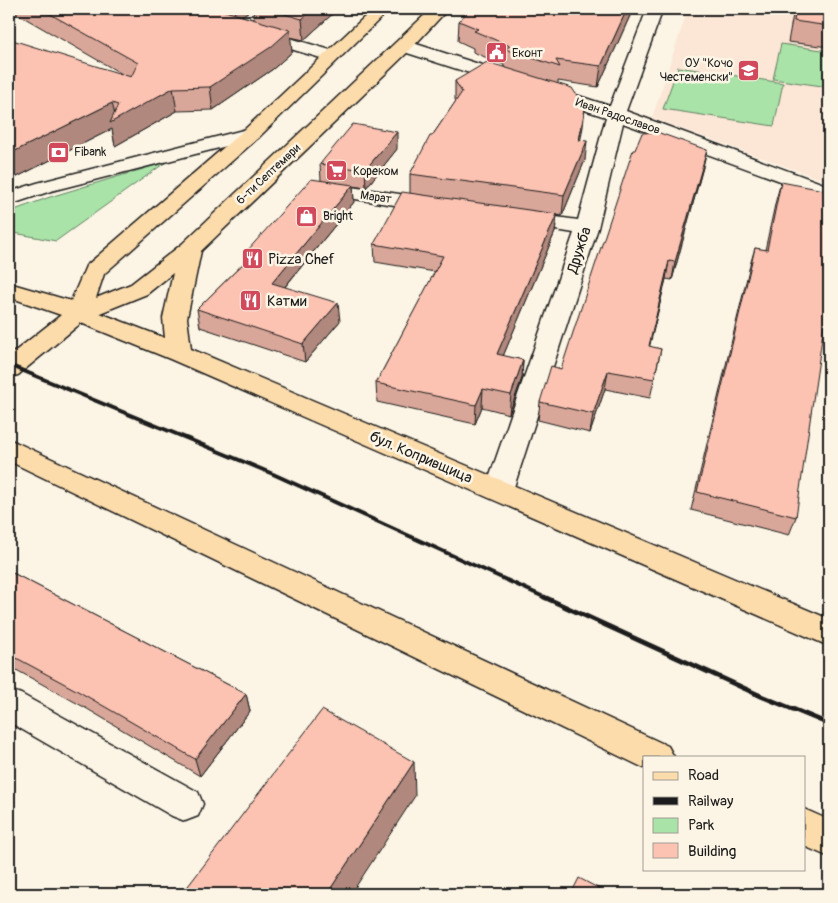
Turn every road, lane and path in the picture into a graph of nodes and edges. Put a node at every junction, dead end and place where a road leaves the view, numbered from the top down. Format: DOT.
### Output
graph roads {
  1 [pos="382,9"];
  2 [pos="440,9"];
  3 [pos="655,9"];
  4 [pos="245,24"];
  5 [pos="404,46"];
  6 [pos="332,56"];
  7 [pos="616,114"];
  8 [pos="251,134"];
  9 [pos="314,188"];
  10 [pos="829,193"];
  11 [pos="9,199"];
  12 [pos="450,208"];
  13 [pos="499,215"];
  14 [pos="587,228"];
  15 [pos="190,249"];
  16 [pos="9,290"];
  17 [pos="78,313"];
  18 [pos="179,352"];
  19 [pos="9,369"];
  20 [pos="9,449"];
  21 [pos="499,490"];
  22 [pos="829,633"];
  23 [pos="9,705"];
  24 [pos="654,756"];
  25 [pos="185,804"];
  26 [pos="806,828"];
  27 [pos="829,839"];
  1 -- 6 [label="main road"];
  2 -- 5 [label="main road, 6-ти Септември"];
  3 -- 7 [label="street, Дружба"];
  4 -- 6 [label="street"];
  5 -- 7 [label="street, Иван Радославов"];
  5 -- 15 [label="main road, 6-ти Септември"];
  6 -- 8 [label="main road"];
  7 -- 10 [label="street, Иван Радославов"];
  7 -- 14 [label="street, Дружба"];
  8 -- 11 [label="street"];
  8 -- 17 [label="main road"];
  9 -- 12 [label="street, Марат"];
  13 -- 14 [label="street"];
  14 -- 21 [label="street, Дружба"];
  15 -- 17 [label="main road, 6-ти Септември"];
  15 -- 18 [label="main road"];
  16 -- 17 [label="main road, бул. Копривщица"];
  17 -- 18 [label="main road, бул. Копривщица"];
  17 -- 19 [label="main road, 6-ти Септември"];
  18 -- 21 [label="main road, бул. Копривщица"];
  20 -- 24 [label="main road"];
  21 -- 22 [label="main road, бул. Копривщица"];
  23 -- 25 [label="street"];
  26 -- 27 [label="main road"];
}
